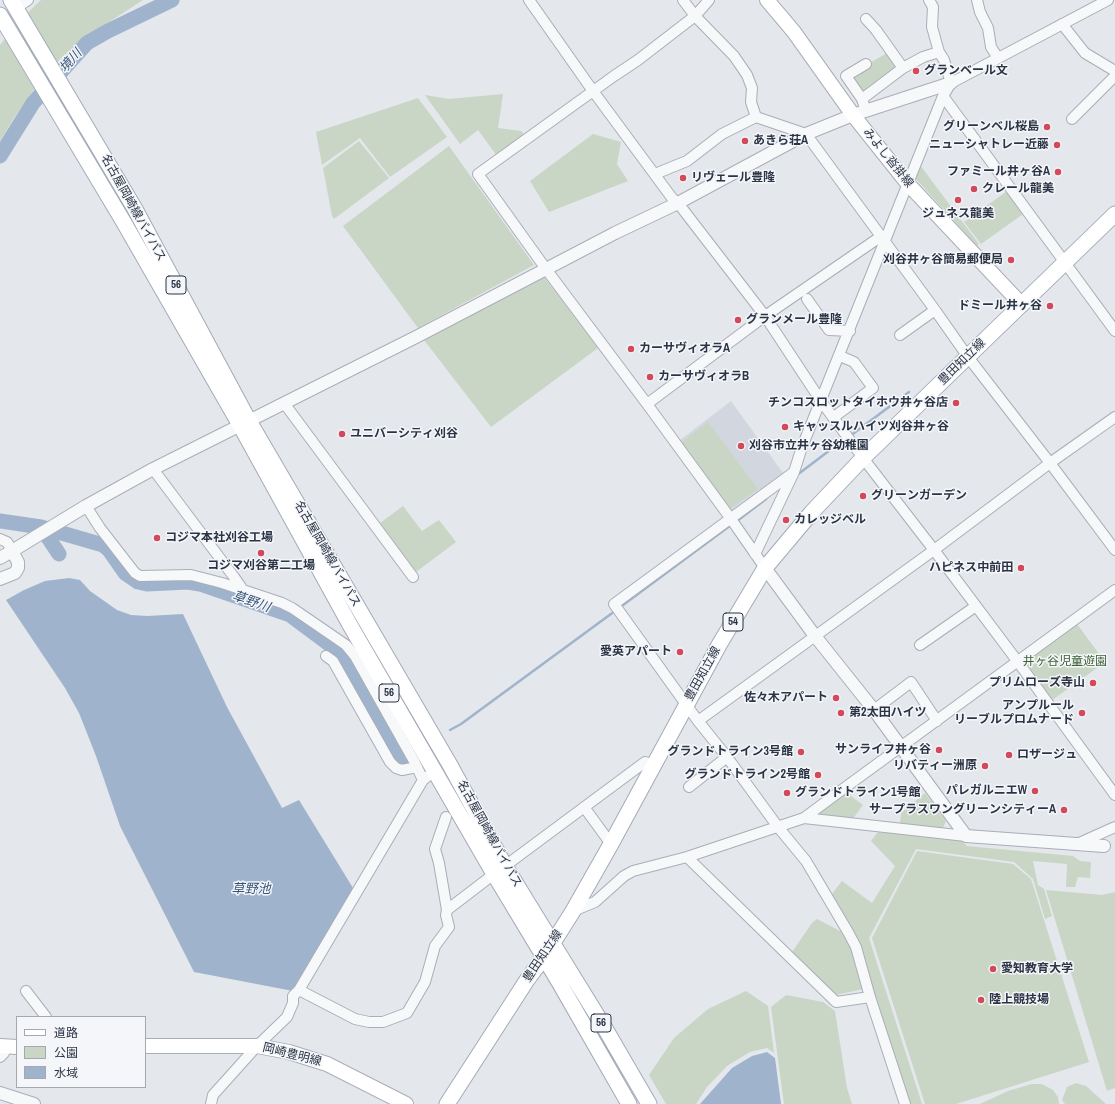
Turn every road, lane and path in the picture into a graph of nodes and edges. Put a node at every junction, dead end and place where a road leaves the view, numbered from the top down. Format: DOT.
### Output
graph roads {
  1 [pos="528,0"];
  2 [pos="683,0"];
  3 [pos="708,0"];
  4 [pos="767,0"];
  5 [pos="929,0"];
  6 [pos="977,0"];
  7 [pos="1108,0"];
  8 [pos="19,7"];
  9 [pos="695,16"];
  10 [pos="866,19"];
  11 [pos="1062,24"];
  12 [pos="4,25"];
  13 [pos="939,52"];
  14 [pos="998,58"];
  15 [pos="866,64"];
  16 [pos="903,68"];
  17 [pos="1115,70"];
  18 [pos="1115,76"];
  19 [pos="952,83"];
  20 [pos="593,91"];
  21 [pos="943,96"];
  22 [pos="860,108"];
  23 [pos="756,117"];
  24 [pos="1072,119"];
  25 [pos="806,134"];
  26 [pos="655,174"];
  27 [pos="908,184"];
  28 [pos="678,203"];
  29 [pos="1115,214"];
  30 [pos="882,239"];
  31 [pos="1065,263"];
  32 [pos="546,269"];
  33 [pos="807,298"];
  34 [pos="1022,305"];
  35 [pos="935,310"];
  36 [pos="765,316"];
  37 [pos="1115,330"];
  38 [pos="850,332"];
  39 [pos="900,335"];
  40 [pos="840,356"];
  41 [pos="968,357"];
  42 [pos="821,401"];
  43 [pos="284,403"];
  44 [pos="647,404"];
  45 [pos="834,417"];
  46 [pos="1115,417"];
  47 [pos="245,423"];
  48 [pos="863,458"];
  49 [pos="1050,463"];
  50 [pos="153,469"];
  51 [pos="794,472"];
  52 [pos="86,506"];
  53 [pos="731,519"];
  54 [pos="0,539"];
  55 [pos="934,550"];
  56 [pos="1115,550"];
  57 [pos="12,551"];
  58 [pos="755,554"];
  59 [pos="0,558"];
  60 [pos="765,568"];
  61 [pos="413,577"];
  62 [pos="0,579"];
  63 [pos="242,590"];
  64 [pos="1115,590"];
  65 [pos="976,606"];
  66 [pos="815,636"];
  67 [pos="920,645"];
  68 [pos="326,656"];
  69 [pos="1018,662"];
  70 [pos="686,705"];
  71 [pos="874,710"];
  72 [pos="698,721"];
  73 [pos="937,721"];
  74 [pos="901,747"];
  75 [pos="727,757"];
  76 [pos="653,765"];
  77 [pos="417,767"];
  78 [pos="429,776"];
  79 [pos="689,787"];
  80 [pos="1115,795"];
  81 [pos="584,807"];
  82 [pos="446,817"];
  83 [pos="804,818"];
  84 [pos="778,827"];
  85 [pos="1115,827"];
  86 [pos="966,836"];
  87 [pos="610,844"];
  88 [pos="1075,845"];
  89 [pos="1104,846"];
  90 [pos="687,857"];
  91 [pos="499,870"];
  92 [pos="447,910"];
  93 [pos="573,910"];
  94 [pos="553,943"];
  95 [pos="544,958"];
  96 [pos="299,990"];
  97 [pos="26,991"];
  98 [pos="870,997"];
  99 [pos="45,1016"];
  100 [pos="146,1046"];
  101 [pos="257,1046"];
  102 [pos="0,1093"];
  103 [pos="15,1101"];
  104 [pos="34,1104"];
  105 [pos="211,1104"];
  106 [pos="406,1104"];
  107 [pos="447,1104"];
  108 [pos="629,1104"];
  109 [pos="649,1104"];
  110 [pos="905,1104"];
  1 -- 20 [label="street"];
  2 -- 9 [label="street"];
  3 -- 9 [label="street"];
  4 -- 22 [label="main road, みよし沓掛線"];
  5 -- 13 [label="street"];
  6 -- 14 [label="street"];
  7 -- 11 [label="street"];
  8 -- 47 [label="main road, 名古屋岡崎線バイパス / 56"];
  9 -- 20 [label="street"];
  9 -- 23 [label="street"];
  10 -- 16 [label="street"];
  11 -- 14 [label="street"];
  11 -- 17 [label="street"];
  12 -- 47 [label="main road, 名古屋岡崎線バイパス / 56"];
  13 -- 16 [label="street"];
  13 -- 19 [label="street"];
  14 -- 19 [label="street"];
  15 -- 22 [label="street"];
  16 -- 22 [label="street"];
  18 -- 24 [label="street"];
  19 -- 21 [label="street"];
  19 -- 22 [label="street"];
  20 -- 26 [label="street"];
  20 -- 32 [label="street"];
  21 -- 27 [label="street"];
  21 -- 31 [label="street"];
  22 -- 25 [label="street"];
  22 -- 27 [label="main road, みよし沓掛線"];
  23 -- 25 [label="street"];
  23 -- 26 [label="street"];
  25 -- 28 [label="street"];
  25 -- 30 [label="street"];
  26 -- 28 [label="street"];
  27 -- 30 [label="street"];
  27 -- 34 [label="main road, みよし沓掛線"];
  28 -- 32 [label="street"];
  28 -- 36 [label="street"];
  29 -- 31 [label="main road, 豊田知立線 / 54"];
  30 -- 35 [label="street"];
  30 -- 36 [label="street"];
  30 -- 38 [label="street"];
  31 -- 34 [label="main road, 豊田知立線 / 54"];
  31 -- 37 [label="street"];
  32 -- 43 [label="street"];
  32 -- 44 [label="street"];
  33 -- 38 [label="street"];
  34 -- 41 [label="main road, 豊田知立線 / 54"];
  35 -- 39 [label="street"];
  35 -- 41 [label="street"];
  36 -- 42 [label="street"];
  36 -- 44 [label="street"];
  38 -- 40 [label="street"];
  40 -- 42 [label="street"];
  40 -- 45 [label="street"];
  41 -- 48 [label="main road, 豊田知立線 / 54"];
  41 -- 49 [label="street"];
  42 -- 45 [label="street"];
  42 -- 51 [label="street"];
  43 -- 47 [label="street"];
  43 -- 61 [label="street"];
  44 -- 53 [label="street"];
  45 -- 48 [label="street"];
  46 -- 49 [label="street"];
  47 -- 50 [label="street"];
  47 -- 78 [label="main road, 名古屋岡崎線バイパス / 56"];
  47 -- 91 [label="main road, 名古屋岡崎線バイパス / 56"];
  48 -- 55 [label="street"];
  48 -- 60 [label="main road, 豊田知立線 / 54"];
  49 -- 55 [label="street"];
  49 -- 56 [label="street"];
  50 -- 52 [label="street"];
  50 -- 63 [label="street"];
  51 -- 53 [label="street"];
  51 -- 58 [label="street"];
  52 -- 57 [label="street"];
  52 -- 63 [label="street"];
  53 -- 58 [label="street"];
  53 -- 70 [label="street"];
  54 -- 57 [label="street"];
  55 -- 65 [label="street"];
  55 -- 66 [label="street"];
  57 -- 59 [label="street"];
  57 -- 62 [label="street"];
  58 -- 60 [label="street"];
  60 -- 66 [label="street"];
  60 -- 70 [label="main road, 豊田知立線 / 54"];
  63 -- 77 [label="street"];
  64 -- 69 [label="street"];
  65 -- 67 [label="street"];
  65 -- 69 [label="street"];
  66 -- 71 [label="street"];
  66 -- 72 [label="street"];
  68 -- 77 [label="street"];
  69 -- 73 [label="street"];
  69 -- 80 [label="street"];
  70 -- 72 [label="street"];
  70 -- 76 [label="main road, 豊田知立線 / 54"];
  71 -- 73 [label="street"];
  71 -- 74 [label="street"];
  72 -- 75 [label="street"];
  73 -- 74 [label="street"];
  74 -- 83 [label="street"];
  74 -- 86 [label="street"];
  75 -- 79 [label="street"];
  75 -- 84 [label="street"];
  76 -- 81 [label="street"];
  76 -- 87 [label="main road, 豊田知立線 / 54"];
  77 -- 78 [label="street"];
  78 -- 91 [label="main road, 名古屋岡崎線バイパス / 56"];
  78 -- 96 [label="street"];
  81 -- 87 [label="street"];
  81 -- 91 [label="street"];
  82 -- 92 [label="street"];
  83 -- 84 [label="street"];
  83 -- 86 [label="street"];
  84 -- 90 [label="street"];
  84 -- 98 [label="street"];
  85 -- 88 [label="street"];
  86 -- 88 [label="street"];
  87 -- 93 [label="main road, 豊田知立線 / 54"];
  88 -- 89 [label="street"];
  90 -- 93 [label="street"];
  90 -- 98 [label="street"];
  91 -- 92 [label="street"];
  91 -- 94 [label="main road, 名古屋岡崎線バイパス / 56"];
  91 -- 95 [label="main road, 名古屋岡崎線バイパス / 56"];
  92 -- 96 [label="street"];
  93 -- 94 [label="main road, 豊田知立線 / 54"];
  94 -- 95 [label="main road, 豊田知立線 / 54"];
  94 -- 109 [label="main road, 名古屋岡崎線バイパス / 56"];
  95 -- 107 [label="main road, 豊田知立線 / 54"];
  95 -- 108 [label="main road, 名古屋岡崎線バイパス / 56"];
  96 -- 101 [label="street"];
  97 -- 99 [label="street"];
  98 -- 110 [label="street"];
  100 -- 101 [label="main road, 岡崎豊明線"];
  101 -- 105 [label="street"];
  101 -- 106 [label="main road, 岡崎豊明線"];
  102 -- 103 [label="street"];
  103 -- 104 [label="street"];
}
